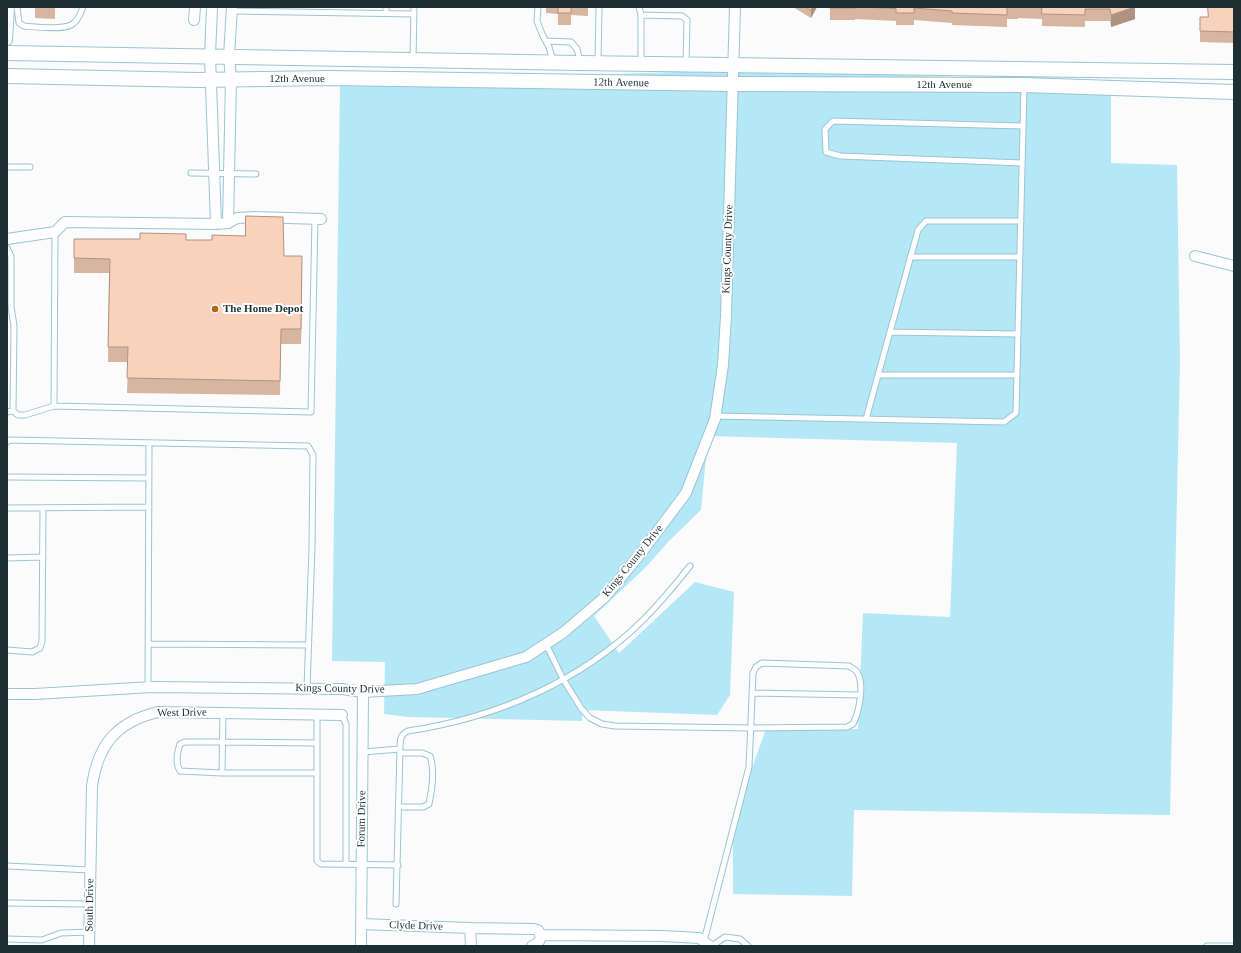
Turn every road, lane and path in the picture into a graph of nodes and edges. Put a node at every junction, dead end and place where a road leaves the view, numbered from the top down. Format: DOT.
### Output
graph roads {
  1 [pos="9,7"];
  2 [pos="17,7"];
  3 [pos="83,7"];
  4 [pos="195,7"];
  5 [pos="212,7"];
  6 [pos="386,7"];
  7 [pos="414,7"];
  8 [pos="538,7"];
  9 [pos="599,7"];
  10 [pos="639,7"];
  11 [pos="735,7"];
  12 [pos="232,9"];
  13 [pos="386,13"];
  14 [pos="414,14"];
  15 [pos="641,15"];
  16 [pos="8,19"];
  17 [pos="194,20"];
  18 [pos="7,40"];
  19 [pos="546,41"];
  20 [pos="7,53"];
  21 [pos="210,56"];
  22 [pos="229,56"];
  23 [pos="413,61"];
  24 [pos="553,63"];
  25 [pos="580,63"];
  26 [pos="598,64"];
  27 [pos="641,64"];
  28 [pos="686,65"];
  29 [pos="734,65"];
  30 [pos="1234,72"];
  31 [pos="7,77"];
  32 [pos="329,78"];
  33 [pos="231,79"];
  34 [pos="212,80"];
  35 [pos="733,84"];
  36 [pos="1024,85"];
  37 [pos="1234,92"];
  38 [pos="1023,126"];
  39 [pos="1022,163"];
  40 [pos="7,167"];
  41 [pos="30,167"];
  42 [pos="191,173"];
  43 [pos="215,173"];
  44 [pos="228,173"];
  45 [pos="256,174"];
  46 [pos="318,219"];
  47 [pos="1021,221"];
  48 [pos="228,223"];
  49 [pos="216,224"];
  50 [pos="55,232"];
  51 [pos="7,239"];
  52 [pos="7,248"];
  53 [pos="1195,256"];
  54 [pos="910,257"];
  55 [pos="1019,257"];
  56 [pos="1234,266"];
  57 [pos="9,272"];
  58 [pos="9,313"];
  59 [pos="890,332"];
  60 [pos="1018,334"];
  61 [pos="878,375"];
  62 [pos="1017,375"];
  63 [pos="54,406"];
  64 [pos="13,411"];
  65 [pos="7,412"];
  66 [pos="715,416"];
  67 [pos="866,419"];
  68 [pos="7,442"];
  69 [pos="149,443"];
  70 [pos="7,477"];
  71 [pos="149,478"];
  72 [pos="149,507"];
  73 [pos="7,508"];
  74 [pos="43,508"];
  75 [pos="43,557"];
  76 [pos="7,558"];
  77 [pos="690,566"];
  78 [pos="148,644"];
  79 [pos="546,644"];
  80 [pos="308,645"];
  81 [pos="7,650"];
  82 [pos="563,679"];
  83 [pos="148,687"];
  84 [pos="307,688"];
  85 [pos="363,692"];
  86 [pos="752,693"];
  87 [pos="7,694"];
  88 [pos="860,695"];
  89 [pos="223,713"];
  90 [pos="317,714"];
  91 [pos="342,715"];
  92 [pos="750,728"];
  93 [pos="223,742"];
  94 [pos="317,743"];
  95 [pos="400,751"];
  96 [pos="363,752"];
  97 [pos="222,773"];
  98 [pos="317,773"];
  99 [pos="399,807"];
  100 [pos="346,864"];
  101 [pos="362,864"];
  102 [pos="398,865"];
  103 [pos="7,866"];
  104 [pos="91,867"];
  105 [pos="7,903"];
  106 [pos="90,904"];
  107 [pos="396,904"];
  108 [pos="361,924"];
  109 [pos="470,928"];
  110 [pos="90,932"];
  111 [pos="541,935"];
  112 [pos="7,939"];
  113 [pos="708,944"];
  114 [pos="89,946"];
  115 [pos="361,946"];
  116 [pos="471,946"];
  117 [pos="532,946"];
  118 [pos="748,946"];
  119 [pos="1207,946"];
  120 [pos="1234,946"];
  1 -- 16 [label="street"];
  2 -- 3 [label="lane"];
  4 -- 17 [label="street"];
  5 -- 21 [label="street"];
  6 -- 13 [label="lane"];
  7 -- 14 [label="lane"];
  8 -- 19 [label="lane"];
  9 -- 26 [label="lane"];
  10 -- 15 [label="lane"];
  11 -- 29 [label="street, Kings County Drive"];
  12 -- 13 [label="lane"];
  12 -- 22 [label="street"];
  13 -- 14 [label="lane"];
  14 -- 23 [label="lane"];
  15 -- 27 [label="lane"];
  15 -- 28 [label="lane"];
  16 -- 18 [label="street"];
  19 -- 24 [label="lane"];
  19 -- 25 [label="lane"];
  20 -- 21 [label="main road, 12th Avenue"];
  21 -- 22 [label="main road, 12th Avenue"];
  21 -- 34 [label="street"];
  22 -- 23 [label="main road, 12th Avenue"];
  22 -- 33 [label="street"];
  23 -- 24 [label="main road, 12th Avenue"];
  23 -- 32 [label="main road"];
  24 -- 25 [label="main road, 12th Avenue"];
  25 -- 26 [label="main road, 12th Avenue"];
  26 -- 27 [label="main road, 12th Avenue"];
  27 -- 28 [label="main road, 12th Avenue"];
  28 -- 29 [label="main road, 12th Avenue"];
  29 -- 30 [label="main road, 12th Avenue"];
  29 -- 35 [label="street, Kings County Drive"];
  31 -- 34 [label="main road, 12th Avenue"];
  32 -- 33 [label="main road, 12th Avenue"];
  32 -- 35 [label="main road, 12th Avenue"];
  33 -- 34 [label="main road, 12th Avenue"];
  33 -- 44 [label="street"];
  34 -- 43 [label="street"];
  35 -- 36 [label="main road, 12th Avenue"];
  35 -- 66 [label="street, Kings County Drive"];
  36 -- 37 [label="main road, 12th Avenue"];
  36 -- 38 [label="lane"];
  38 -- 39 [label="lane"];
  38 -- 39 [label="lane"];
  39 -- 47 [label="lane"];
  40 -- 41 [label="lane"];
  42 -- 43 [label="lane"];
  43 -- 44 [label="lane"];
  43 -- 49 [label="street"];
  44 -- 45 [label="lane"];
  44 -- 48 [label="street"];
  46 -- 48 [label="street"];
  46 -- 63 [label="lane"];
  47 -- 54 [label="lane"];
  47 -- 55 [label="lane"];
  48 -- 49 [label="street"];
  49 -- 50 [label="street"];
  50 -- 51 [label="street"];
  50 -- 63 [label="lane"];
  52 -- 57 [label="lane"];
  53 -- 56 [label="street"];
  54 -- 55 [label="lane"];
  54 -- 59 [label="lane"];
  55 -- 60 [label="lane"];
  57 -- 58 [label="lane"];
  58 -- 64 [label="lane"];
  59 -- 60 [label="lane"];
  59 -- 61 [label="lane"];
  60 -- 62 [label="lane"];
  61 -- 62 [label="lane"];
  61 -- 67 [label="lane"];
  62 -- 67 [label="lane"];
  63 -- 64 [label="lane"];
  64 -- 65 [label="lane"];
  66 -- 67 [label="lane"];
  66 -- 79 [label="street, Kings County Drive"];
  68 -- 69 [label="lane"];
  69 -- 71 [label="lane"];
  69 -- 80 [label="lane"];
  70 -- 71 [label="lane"];
  71 -- 72 [label="lane"];
  72 -- 74 [label="lane"];
  72 -- 78 [label="lane"];
  73 -- 74 [label="lane"];
  74 -- 75 [label="lane"];
  75 -- 76 [label="lane"];
  75 -- 81 [label="lane"];
  77 -- 82 [label="lane"];
  78 -- 80 [label="lane"];
  78 -- 83 [label="lane"];
  79 -- 82 [label="lane"];
  79 -- 85 [label="street, Kings County Drive"];
  80 -- 84 [label="lane"];
  82 -- 92 [label="lane"];
  82 -- 95 [label="lane"];
  83 -- 84 [label="street, Kings County Drive"];
  83 -- 87 [label="street, Kings County Drive"];
  84 -- 85 [label="street, Kings County Drive"];
  85 -- 96 [label="street, Forum Drive"];
  86 -- 88 [label="lane"];
  86 -- 88 [label="lane"];
  86 -- 92 [label="lane"];
  88 -- 92 [label="lane"];
  89 -- 90 [label="street, West Drive"];
  89 -- 93 [label="lane"];
  89 -- 104 [label="street, West Drive"];
  90 -- 91 [label="street, West Drive"];
  90 -- 94 [label="lane"];
  91 -- 100 [label="lane"];
  92 -- 113 [label="lane"];
  93 -- 94 [label="lane"];
  93 -- 97 [label="lane"];
  93 -- 97 [label="lane"];
  94 -- 98 [label="lane"];
  95 -- 96 [label="lane"];
  95 -- 99 [label="lane"];
  95 -- 99 [label="lane"];
  96 -- 101 [label="street, Forum Drive"];
  97 -- 98 [label="lane"];
  98 -- 100 [label="lane"];
  99 -- 102 [label="lane"];
  100 -- 101 [label="lane"];
  101 -- 102 [label="lane"];
  101 -- 108 [label="street, Forum Drive"];
  102 -- 107 [label="lane"];
  103 -- 104 [label="lane"];
  104 -- 106 [label="street, South Drive"];
  105 -- 106 [label="lane"];
  106 -- 110 [label="street, South Drive"];
  108 -- 109 [label="street, Clyde Drive"];
  108 -- 115 [label="street, Forum Drive"];
  109 -- 111 [label="street, Clyde Drive"];
  109 -- 116 [label="street"];
  110 -- 112 [label="lane"];
  110 -- 114 [label="street, South Drive"];
  111 -- 113 [label="street, Clyde Drive"];
  111 -- 117 [label="street"];
  113 -- 118 [label="lane"];
  119 -- 120 [label="lane"];
}
